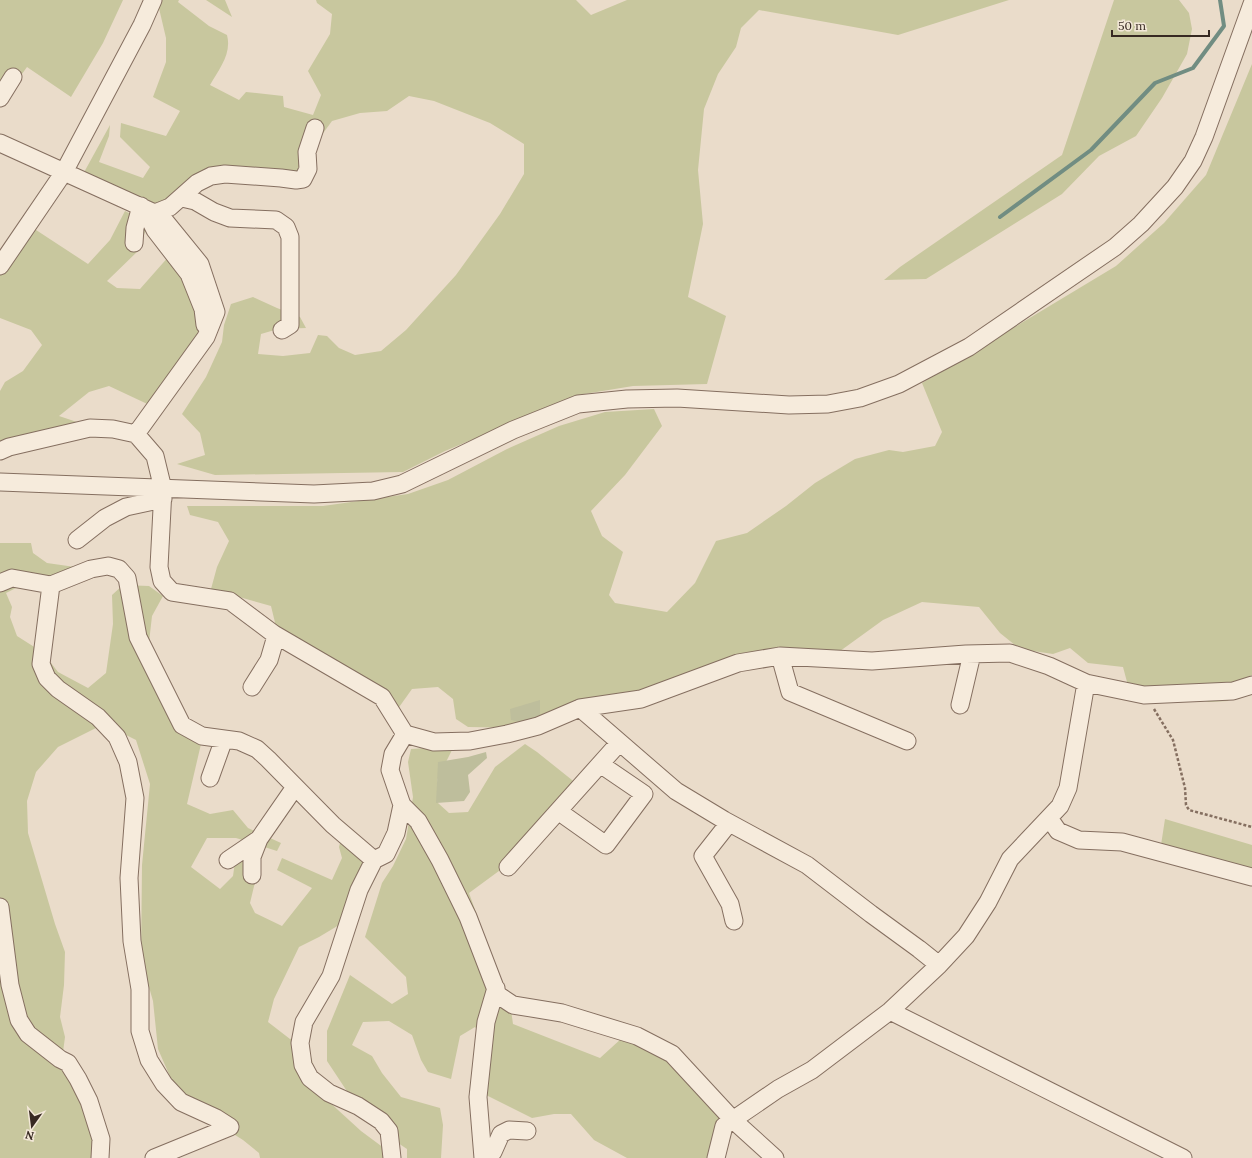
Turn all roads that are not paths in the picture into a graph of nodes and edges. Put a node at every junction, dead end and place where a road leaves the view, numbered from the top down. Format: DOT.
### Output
graph roads {
  1 [pos="153,0"];
  2 [pos="1252,4"];
  3 [pos="13,77"];
  4 [pos="0,98"];
  5 [pos="315,128"];
  6 [pos="0,143"];
  7 [pos="64,172"];
  8 [pos="182,198"];
  9 [pos="147,209"];
  10 [pos="134,243"];
  11 [pos="0,266"];
  12 [pos="282,330"];
  13 [pos="136,434"];
  14 [pos="0,451"];
  15 [pos="1,483"];
  16 [pos="163,494"];
  17 [pos="77,540"];
  18 [pos="0,583"];
  19 [pos="51,585"];
  20 [pos="276,636"];
  21 [pos="972,654"];
  22 [pos="780,656"];
  23 [pos="1086,683"];
  24 [pos="1252,685"];
  25 [pos="252,687"];
  26 [pos="960,705"];
  27 [pos="580,708"];
  28 [pos="405,734"];
  29 [pos="224,740"];
  30 [pos="907,741"];
  31 [pos="619,743"];
  32 [pos="600,764"];
  33 [pos="210,778"];
  34 [pos="296,787"];
  35 [pos="402,805"];
  36 [pos="558,811"];
  37 [pos="1049,818"];
  38 [pos="729,823"];
  39 [pos="259,839"];
  40 [pos="228,860"];
  41 [pos="374,860"];
  42 [pos="508,867"];
  43 [pos="252,875"];
  44 [pos="1252,877"];
  45 [pos="0,907"];
  46 [pos="734,921"];
  47 [pos="939,965"];
  48 [pos="496,988"];
  49 [pos="890,1011"];
  50 [pos="732,1120"];
  51 [pos="527,1131"];
  52 [pos="100,1158"];
  53 [pos="154,1158"];
  54 [pos="392,1158"];
  55 [pos="483,1158"];
  56 [pos="487,1158"];
  57 [pos="716,1158"];
  58 [pos="775,1158"];
  59 [pos="1183,1158"];
  1 -- 7 [label="street"];
  2 -- 16 [label="street"];
  3 -- 4 [label="street"];
  5 -- 8 [label="street"];
  6 -- 7 [label="street"];
  7 -- 9 [label="street"];
  7 -- 11 [label="street"];
  8 -- 9 [label="street"];
  8 -- 12 [label="street"];
  9 -- 10 [label="street"];
  9 -- 13 [label="street"];
  13 -- 14 [label="street"];
  13 -- 16 [label="street"];
  15 -- 16 [label="street"];
  16 -- 17 [label="street"];
  16 -- 20 [label="street"];
  18 -- 19 [label="street"];
  19 -- 29 [label="street"];
  19 -- 53 [label="street"];
  20 -- 25 [label="street"];
  20 -- 28 [label="street"];
  21 -- 22 [label="street"];
  21 -- 23 [label="street"];
  21 -- 26 [label="street"];
  22 -- 27 [label="street"];
  22 -- 30 [label="street"];
  23 -- 24 [label="street"];
  23 -- 37 [label="street"];
  27 -- 28 [label="street"];
  27 -- 31 [label="street"];
  28 -- 35 [label="street"];
  29 -- 33 [label="street"];
  29 -- 34 [label="street"];
  31 -- 32 [label="street"];
  31 -- 38 [label="street"];
  32 -- 36 [label="street"];
  32 -- 36 [label="street"];
  34 -- 39 [label="street"];
  34 -- 41 [label="street"];
  35 -- 41 [label="street"];
  35 -- 48 [label="street"];
  36 -- 42 [label="street"];
  37 -- 44 [label="street"];
  37 -- 47 [label="street"];
  38 -- 46 [label="street"];
  38 -- 47 [label="street"];
  39 -- 40 [label="street"];
  39 -- 43 [label="street"];
  41 -- 54 [label="street"];
  45 -- 52 [label="street"];
  47 -- 49 [label="street"];
  48 -- 50 [label="street"];
  48 -- 55 [label="street"];
  49 -- 50 [label="street"];
  49 -- 59 [label="street"];
  50 -- 57 [label="street"];
  50 -- 58 [label="street"];
  51 -- 56 [label="street"];
}
